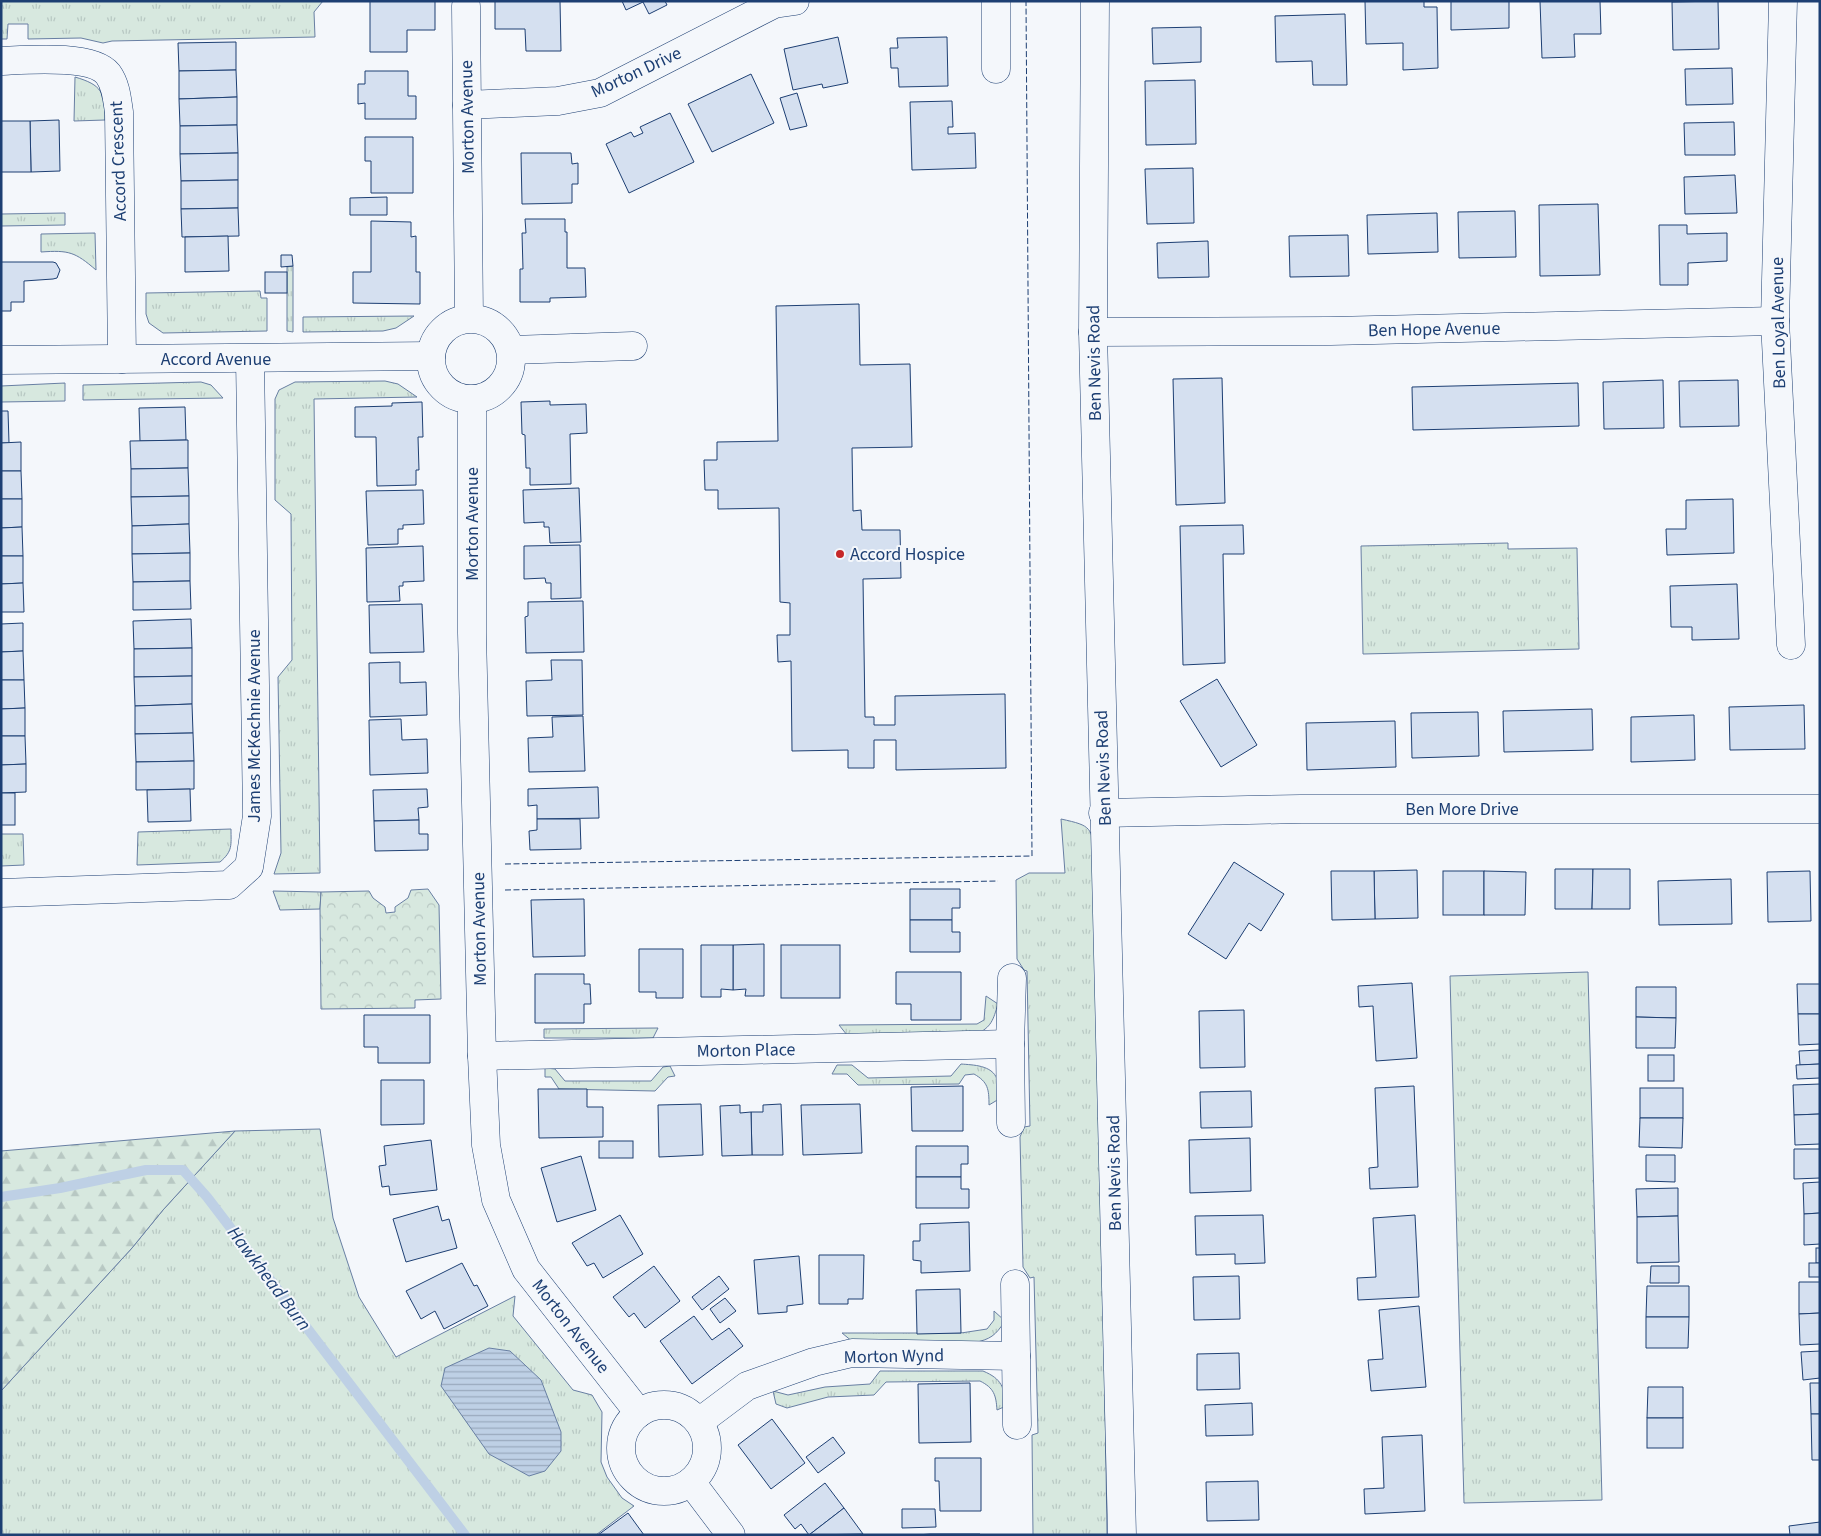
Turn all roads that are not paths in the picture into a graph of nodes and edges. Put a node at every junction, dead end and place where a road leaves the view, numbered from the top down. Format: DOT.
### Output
graph roads {
  1 [pos="795,1"];
  2 [pos="996,1"];
  3 [pos="1095,1"];
  4 [pos="1783,1"];
  5 [pos="466,6"];
  6 [pos="1,61"];
  7 [pos="996,69"];
  8 [pos="468,105"];
  9 [pos="469,318"];
  10 [pos="1775,321"];
  11 [pos="1093,332"];
  12 [pos="634,346"];
  13 [pos="511,350"];
  14 [pos="431,356"];
  15 [pos="122,359"];
  16 [pos="250,359"];
  17 [pos="1,360"];
  18 [pos="472,400"];
  19 [pos="1791,644"];
  20 [pos="1820,809"];
  21 [pos="1103,813"];
  22 [pos="1,892"];
  23 [pos="1012,978"];
  24 [pos="1010,1044"];
  25 [pos="482,1056"];
  26 [pos="1011,1123"];
  27 [pos="1015,1284"];
  28 [pos="1016,1356"];
  29 [pos="639,1413"];
  30 [pos="699,1422"];
  31 [pos="1017,1425"];
  32 [pos="691,1482"];
  33 [pos="731,1535"];
  34 [pos="1122,1535"];
  1 -- 8 [label="street, Morton Drive"];
  2 -- 7 [label="street"];
  3 -- 11 [label="street, Ben Nevis Road"];
  4 -- 10 [label="street, Ben Loyal Avenue"];
  5 -- 8 [label="street, Morton Avenue"];
  6 -- 15 [label="street, Accord Crescent"];
  8 -- 9 [label="street, Morton Avenue"];
  9 -- 13 [label="street"];
  9 -- 14 [label="street"];
  10 -- 11 [label="street, Ben Hope Avenue"];
  10 -- 19 [label="street, Ben Loyal Avenue"];
  11 -- 21 [label="street, Ben Nevis Road"];
  12 -- 13 [label="street"];
  13 -- 18 [label="street"];
  14 -- 16 [label="street, Accord Avenue"];
  14 -- 18 [label="street"];
  15 -- 16 [label="street, Accord Avenue"];
  15 -- 17 [label="street, Accord Avenue"];
  16 -- 22 [label="street, James McKechnie Avenue"];
  18 -- 25 [label="street, Morton Avenue"];
  20 -- 21 [label="street, Ben More Drive"];
  21 -- 34 [label="street, Ben Nevis Road"];
  23 -- 24 [label="street"];
  24 -- 25 [label="street, Morton Place"];
  24 -- 26 [label="street"];
  25 -- 29 [label="street, Morton Avenue"];
  27 -- 28 [label="street"];
  28 -- 30 [label="street, Morton Wynd"];
  28 -- 31 [label="street"];
  29 -- 30 [label="street"];
  29 -- 32 [label="street"];
  30 -- 32 [label="street"];
  32 -- 33 [label="street"];
}
